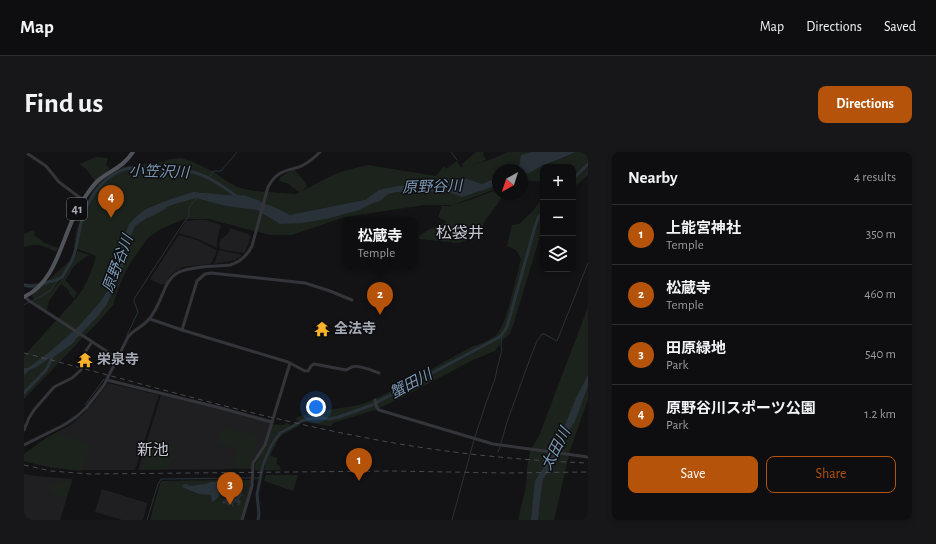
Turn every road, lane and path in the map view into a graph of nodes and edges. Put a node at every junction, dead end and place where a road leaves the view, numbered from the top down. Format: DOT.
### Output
graph roads {
  1 [pos="25,152"];
  2 [pos="133,152"];
  3 [pos="320,152"];
  4 [pos="83,200"];
  5 [pos="25,298"];
  6 [pos="352,300"];
  7 [pos="150,319"];
  8 [pos="182,330"];
  9 [pos="92,342"];
  10 [pos="117,358"];
  11 [pos="290,363"];
  12 [pos="379,373"];
  13 [pos="107,380"];
  14 [pos="375,400"];
  15 [pos="272,422"];
  16 [pos="24,430"];
  17 [pos="24,445"];
  18 [pos="588,457"];
  19 [pos="242,520"];
  1 -- 4 [label="street"];
  2 -- 4 [label="main road, 41"];
  3 -- 7 [label="street"];
  4 -- 5 [label="main road, 41"];
  5 -- 9 [label="street"];
  6 -- 8 [label="street"];
  7 -- 8 [label="street"];
  7 -- 10 [label="street"];
  8 -- 11 [label="street"];
  9 -- 10 [label="street"];
  9 -- 16 [label="street"];
  10 -- 13 [label="street"];
  11 -- 12 [label="street"];
  11 -- 15 [label="street"];
  13 -- 15 [label="street"];
  13 -- 17 [label="street"];
  14 -- 18 [label="street"];
  15 -- 19 [label="street"];
}
